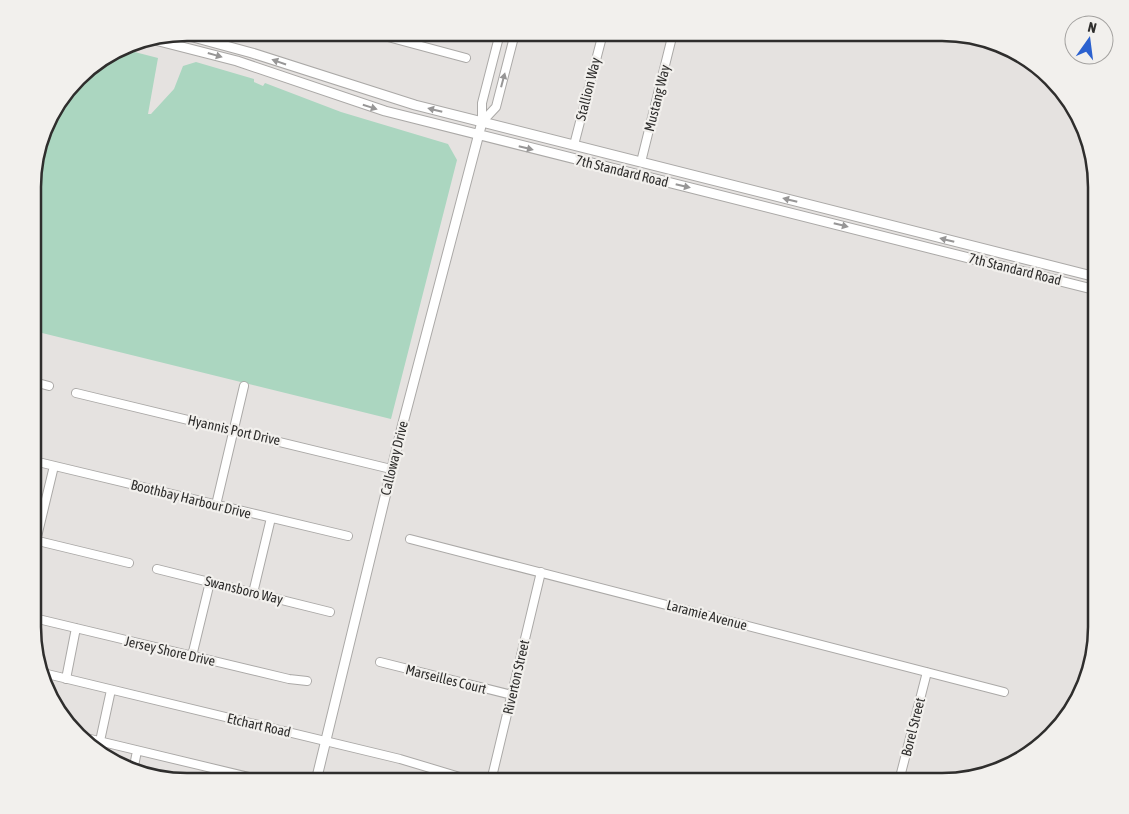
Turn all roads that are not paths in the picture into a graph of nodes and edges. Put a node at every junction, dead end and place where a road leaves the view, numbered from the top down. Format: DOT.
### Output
graph roads {
  1 [pos="208,41"];
  2 [pos="412,41"];
  3 [pos="498,41"];
  4 [pos="513,41"];
  5 [pos="601,42"];
  6 [pos="672,42"];
  7 [pos="169,43"];
  8 [pos="466,58"];
  9 [pos="482,122"];
  10 [pos="478,136"];
  11 [pos="574,145"];
  12 [pos="641,162"];
  13 [pos="1087,275"];
  14 [pos="1087,288"];
  15 [pos="41,384"];
  16 [pos="49,386"];
  17 [pos="244,386"];
  18 [pos="76,393"];
  19 [pos="234,430"];
  20 [pos="42,463"];
  21 [pos="54,466"];
  22 [pos="391,468"];
  23 [pos="216,505"];
  24 [pos="42,514"];
  25 [pos="271,518"];
  26 [pos="348,536"];
  27 [pos="410,539"];
  28 [pos="42,542"];
  29 [pos="129,563"];
  30 [pos="157,570"];
  31 [pos="541,572"];
  32 [pos="210,582"];
  33 [pos="253,593"];
  34 [pos="330,612"];
  35 [pos="42,620"];
  36 [pos="76,628"];
  37 [pos="192,656"];
  38 [pos="380,662"];
  39 [pos="927,672"];
  40 [pos="50,675"];
  41 [pos="66,679"];
  42 [pos="307,681"];
  43 [pos="111,690"];
  44 [pos="1004,692"];
  45 [pos="512,695"];
  46 [pos="94,739"];
  47 [pos="324,740"];
  48 [pos="100,741"];
  49 [pos="137,751"];
  50 [pos="135,763"];
  51 [pos="227,772"];
  52 [pos="318,772"];
  53 [pos="444,772"];
  54 [pos="493,772"];
  55 [pos="901,773"];
  9 -- 1 [label="main road, 7th Standard Road, one-way"];
  2 -- 8 [label="street"];
  3 -- 9 [label="street"];
  9 -- 4 [label="street, one-way"];
  5 -- 11 [label="street, Stallion Way"];
  6 -- 12 [label="street, Mustang Way"];
  7 -- 10 [label="main road, 7th Standard Road, one-way"];
  9 -- 10 [label="main road, Calloway Drive"];
  9 -- 11 [label="main road, 7th Standard Road"];
  10 -- 14 [label="main road, 7th Standard Road, one-way"];
  10 -- 22 [label="main road, Calloway Drive"];
  11 -- 12 [label="main road, 7th Standard Road"];
  13 -- 12 [label="main road, 7th Standard Road, one-way"];
  15 -- 16 [label="street"];
  17 -- 19 [label="street"];
  18 -- 19 [label="street, Hyannis Port Drive"];
  19 -- 22 [label="street, Hyannis Port Drive"];
  19 -- 23 [label="street"];
  20 -- 21 [label="street, Boothbay Harbour Drive"];
  21 -- 23 [label="street, Boothbay Harbour Drive"];
  21 -- 24 [label="street"];
  22 -- 47 [label="main road, Calloway Drive"];
  23 -- 25 [label="street, Boothbay Harbour Drive"];
  25 -- 26 [label="street, Boothbay Harbour Drive"];
  25 -- 33 [label="street"];
  27 -- 31 [label="street, Laramie Avenue"];
  28 -- 29 [label="street"];
  30 -- 32 [label="street, Swansboro Way"];
  31 -- 39 [label="street, Laramie Avenue"];
  31 -- 45 [label="street, Riverton Street"];
  32 -- 33 [label="street, Swansboro Way"];
  32 -- 37 [label="street"];
  33 -- 34 [label="street, Swansboro Way"];
  35 -- 36 [label="street, Jersey Shore Drive"];
  36 -- 37 [label="street, Jersey Shore Drive"];
  36 -- 41 [label="street"];
  37 -- 42 [label="street, Jersey Shore Drive"];
  38 -- 45 [label="street, Marseilles Court"];
  39 -- 44 [label="street, Laramie Avenue"];
  39 -- 55 [label="street, Borel Street"];
  40 -- 41 [label="street, Etchart Road"];
  41 -- 43 [label="street, Etchart Road"];
  43 -- 47 [label="street, Etchart Road"];
  43 -- 48 [label="street"];
  45 -- 54 [label="street, Riverton Street"];
  46 -- 48 [label="street"];
  47 -- 52 [label="main road, Calloway Drive"];
  47 -- 53 [label="street, Etchart Road"];
  48 -- 49 [label="street"];
  49 -- 50 [label="street"];
  49 -- 51 [label="street"];
}
